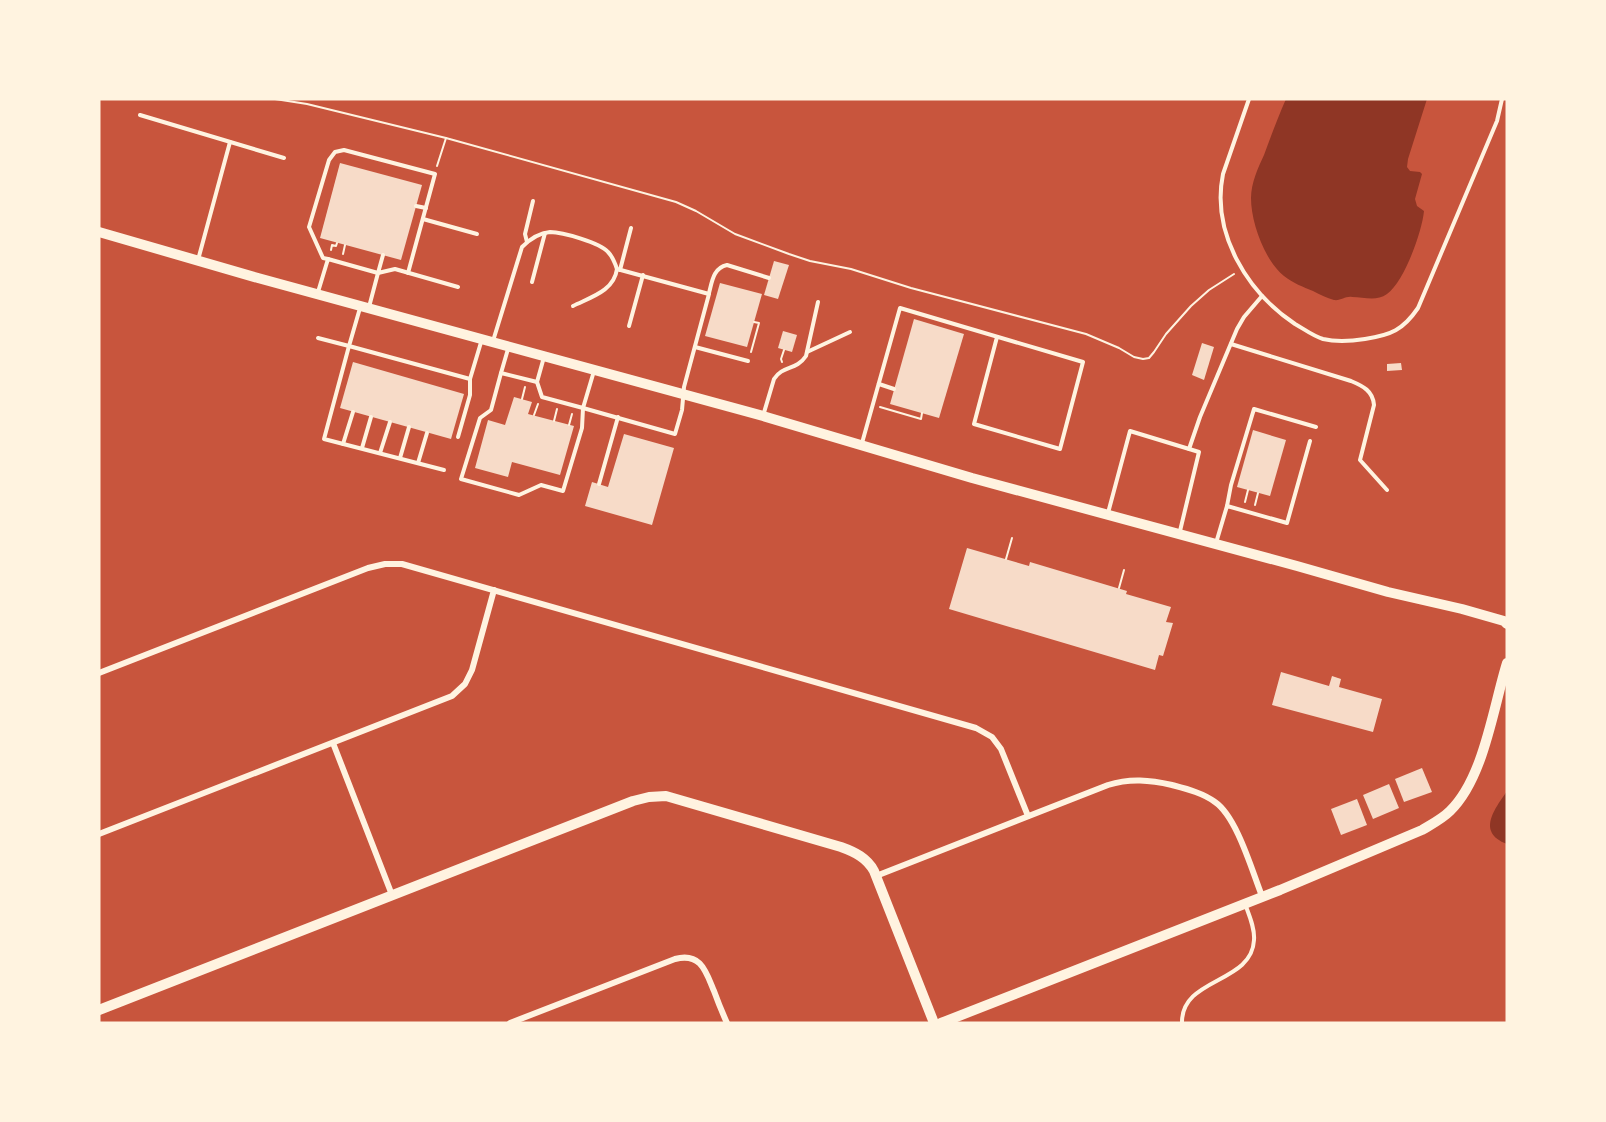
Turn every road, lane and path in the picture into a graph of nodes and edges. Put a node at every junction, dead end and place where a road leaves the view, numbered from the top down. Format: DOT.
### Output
graph roads {
  1 [pos="275,99"];
  2 [pos="1249,99"];
  3 [pos="1502,99"];
  4 [pos="140,115"];
  5 [pos="446,138"];
  6 [pos="230,142"];
  7 [pos="284,158"];
  8 [pos="435,174"];
  9 [pos="533,201"];
  10 [pos="416,206"];
  11 [pos="426,208"];
  12 [pos="423,219"];
  13 [pos="631,228"];
  14 [pos="99,232"];
  15 [pos="545,233"];
  16 [pos="477,234"];
  17 [pos="526,242"];
  18 [pos="383,255"];
  19 [pos="328,259"];
  20 [pos="198,261"];
  21 [pos="619,269"];
  22 [pos="1242,269"];
  23 [pos="378,273"];
  24 [pos="408,273"];
  25 [pos="642,275"];
  26 [pos="769,278"];
  27 [pos="531,282"];
  28 [pos="458,287"];
  29 [pos="317,294"];
  30 [pos="709,294"];
  31 [pos="1262,296"];
  32 [pos="818,302"];
  33 [pos="573,306"];
  34 [pos="365,307"];
  35 [pos="754,322"];
  36 [pos="629,326"];
  37 [pos="850,332"];
  38 [pos="997,336"];
  39 [pos="318,338"];
  40 [pos="487,340"];
  41 [pos="1231,344"];
  42 [pos="349,346"];
  43 [pos="508,346"];
  44 [pos="695,347"];
  45 [pos="751,352"];
  46 [pos="806,353"];
  47 [pos="544,357"];
  48 [pos="748,361"];
  49 [pos="594,370"];
  50 [pos="501,373"];
  51 [pos="470,379"];
  52 [pos="537,382"];
  53 [pos="879,384"];
  54 [pos="894,388"];
  55 [pos="683,395"];
  56 [pos="873,405"];
  57 [pos="583,408"];
  58 [pos="353,411"];
  59 [pos="922,413"];
  60 [pos="763,416"];
  61 [pos="371,417"];
  62 [pos="618,417"];
  63 [pos="390,422"];
  64 [pos="408,427"];
  65 [pos="1316,427"];
  66 [pos="427,432"];
  67 [pos="459,437"];
  68 [pos="1310,441"];
  69 [pos="343,444"];
  70 [pos="861,446"];
  71 [pos="362,448"];
  72 [pos="1189,449"];
  73 [pos="380,453"];
  74 [pos="400,458"];
  75 [pos="418,463"];
  76 [pos="444,470"];
  77 [pos="599,484"];
  78 [pos="1248,490"];
  79 [pos="1387,490"];
  80 [pos="1258,493"];
  81 [pos="1227,506"];
  82 [pos="1242,510"];
  83 [pos="1253,513"];
  84 [pos="1108,515"];
  85 [pos="1179,535"];
  86 [pos="1012,538"];
  87 [pos="1215,544"];
  88 [pos="1006,559"];
  89 [pos="1124,570"];
  90 [pos="1119,588"];
  91 [pos="494,591"];
  92 [pos="1507,624"];
  93 [pos="1507,663"];
  94 [pos="99,673"];
  95 [pos="333,743"];
  96 [pos="1028,816"];
  97 [pos="99,834"];
  98 [pos="876,876"];
  99 [pos="392,895"];
  100 [pos="1262,896"];
  101 [pos="1245,903"];
  102 [pos="99,1010"];
  103 [pos="510,1023"];
  104 [pos="727,1023"];
  105 [pos="934,1023"];
  106 [pos="941,1023"];
  107 [pos="1182,1023"];
  1 -- 5 [label="path"];
  2 -- 22 [label="lane"];
  3 -- 31 [label="lane"];
  4 -- 6 [label="lane"];
  5 -- 8 [label="path"];
  5 -- 22 [label="path"];
  6 -- 7 [label="lane"];
  6 -- 20 [label="lane"];
  8 -- 11 [label="lane"];
  8 -- 19 [label="lane"];
  9 -- 17 [label="lane"];
  10 -- 11 [label="lane"];
  11 -- 12 [label="lane"];
  12 -- 16 [label="lane"];
  12 -- 24 [label="lane"];
  13 -- 21 [label="lane"];
  14 -- 20 [label="street"];
  15 -- 17 [label="lane"];
  15 -- 21 [label="lane"];
  15 -- 27 [label="lane"];
  17 -- 40 [label="lane"];
  18 -- 23 [label="lane"];
  19 -- 23 [label="lane"];
  19 -- 29 [label="lane"];
  20 -- 29 [label="street"];
  21 -- 25 [label="lane"];
  21 -- 33 [label="lane"];
  22 -- 31 [label="lane"];
  23 -- 24 [label="lane"];
  23 -- 34 [label="lane"];
  24 -- 28 [label="lane"];
  25 -- 30 [label="lane"];
  25 -- 36 [label="lane"];
  26 -- 30 [label="lane"];
  29 -- 34 [label="street"];
  30 -- 44 [label="lane"];
  31 -- 41 [label="lane"];
  32 -- 46 [label="lane"];
  34 -- 40 [label="street"];
  34 -- 42 [label="lane"];
  35 -- 45 [label="path"];
  37 -- 46 [label="lane"];
  38 -- 38 [label="lane"];
  38 -- 53 [label="lane"];
  39 -- 42 [label="lane"];
  40 -- 43 [label="street"];
  40 -- 51 [label="lane"];
  41 -- 72 [label="lane"];
  41 -- 79 [label="lane"];
  42 -- 51 [label="lane"];
  42 -- 69 [label="lane"];
  43 -- 47 [label="street"];
  43 -- 50 [label="lane"];
  44 -- 48 [label="lane"];
  44 -- 55 [label="lane"];
  46 -- 60 [label="lane"];
  47 -- 49 [label="street"];
  47 -- 52 [label="lane"];
  49 -- 55 [label="street"];
  49 -- 57 [label="lane"];
  50 -- 52 [label="lane"];
  50 -- 57 [label="lane"];
  51 -- 67 [label="lane"];
  52 -- 57 [label="lane"];
  53 -- 54 [label="lane"];
  53 -- 56 [label="lane"];
  55 -- 60 [label="street"];
  55 -- 62 [label="lane"];
  56 -- 59 [label="path"];
  56 -- 70 [label="lane"];
  57 -- 62 [label="lane"];
  58 -- 69 [label="lane"];
  60 -- 70 [label="street"];
  61 -- 71 [label="lane"];
  62 -- 77 [label="lane"];
  63 -- 73 [label="lane"];
  64 -- 74 [label="lane"];
  65 -- 81 [label="lane"];
  66 -- 75 [label="lane"];
  68 -- 83 [label="lane"];
  69 -- 71 [label="lane"];
  70 -- 84 [label="street"];
  71 -- 73 [label="lane"];
  72 -- 84 [label="lane"];
  72 -- 85 [label="lane"];
  73 -- 74 [label="lane"];
  74 -- 75 [label="lane"];
  75 -- 76 [label="lane"];
  78 -- 82 [label="path"];
  80 -- 83 [label="path"];
  81 -- 82 [label="lane"];
  81 -- 87 [label="lane"];
  82 -- 83 [label="lane"];
  84 -- 85 [label="street"];
  85 -- 87 [label="street"];
  86 -- 88 [label="path"];
  87 -- 92 [label="street"];
  89 -- 90 [label="path"];
  91 -- 94 [label="street"];
  91 -- 95 [label="street"];
  91 -- 96 [label="street"];
  93 -- 100 [label="street"];
  95 -- 97 [label="street"];
  95 -- 99 [label="street"];
  96 -- 98 [label="street"];
  96 -- 100 [label="street"];
  98 -- 99 [label="street"];
  98 -- 105 [label="street"];
  99 -- 102 [label="street"];
  100 -- 101 [label="street"];
  101 -- 106 [label="street"];
  101 -- 107 [label="lane"];
  103 -- 104 [label="street"];
}
